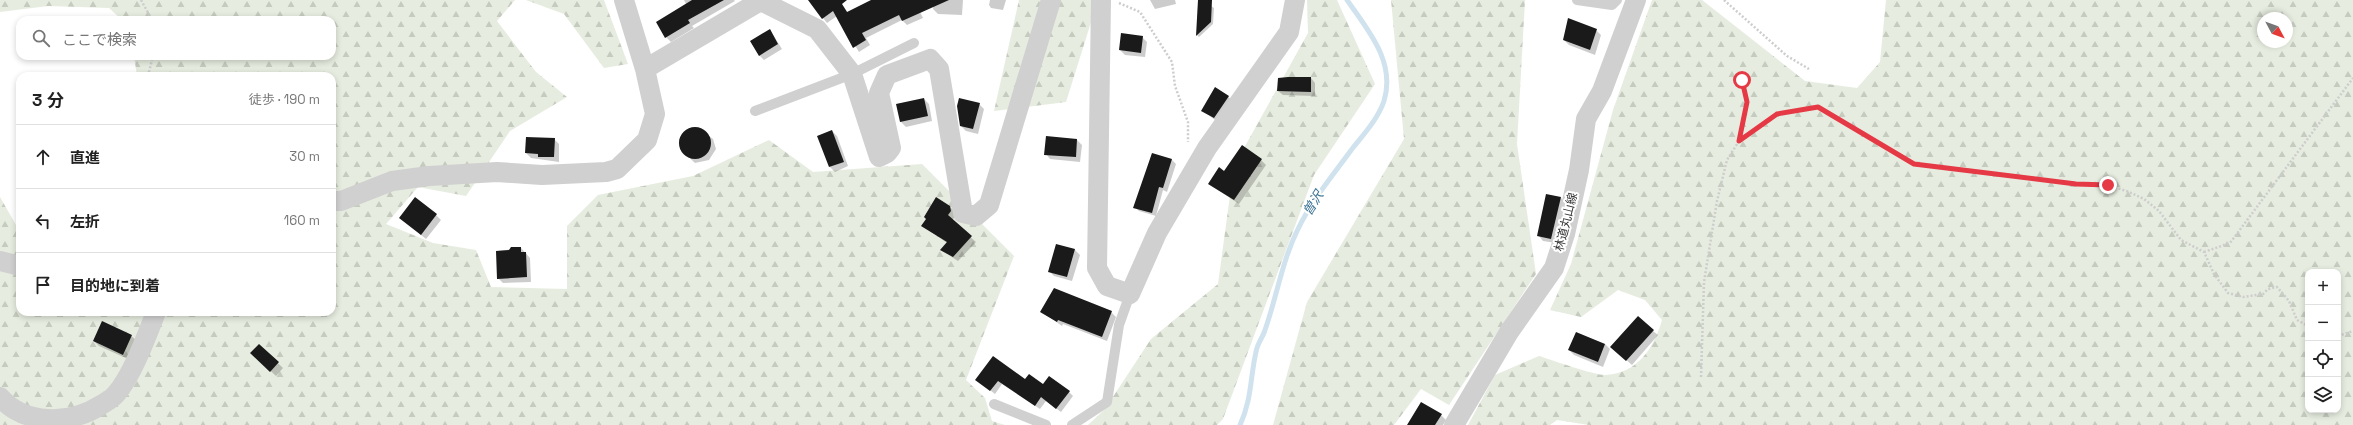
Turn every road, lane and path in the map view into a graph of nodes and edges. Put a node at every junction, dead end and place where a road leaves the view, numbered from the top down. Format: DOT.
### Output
graph roads {
  1 [pos="141,0"];
  2 [pos="624,0"];
  3 [pos="762,0"];
  4 [pos="1051,0"];
  5 [pos="1101,0"];
  6 [pos="1113,0"];
  7 [pos="1295,0"];
  8 [pos="1577,0"];
  9 [pos="1617,0"];
  10 [pos="1636,0"];
  11 [pos="1724,0"];
  12 [pos="150,16"];
  13 [pos="914,42"];
  14 [pos="152,60"];
  15 [pos="1808,68"];
  16 [pos="645,69"];
  17 [pos="149,72"];
  18 [pos="852,74"];
  19 [pos="2353,78"];
  20 [pos="1742,80"];
  21 [pos="755,111"];
  22 [pos="1739,141"];
  23 [pos="1188,145"];
  24 [pos="336,201"];
  25 [pos="2204,252"];
  26 [pos="0,261"];
  27 [pos="16,265"];
  28 [pos="1130,294"];
  29 [pos="154,316"];
  30 [pos="2305,324"];
  31 [pos="2353,331"];
  32 [pos="2341,335"];
  33 [pos="1701,377"];
  34 [pos="0,397"];
  35 [pos="994,404"];
  36 [pos="1046,425"];
  37 [pos="1072,425"];
  38 [pos="1454,425"];
  1 -- 12 [label="path"];
  2 -- 16 [label="street"];
  3 -- 16 [label="street"];
  3 -- 18 [label="street"];
  4 -- 18 [label="street"];
  5 -- 28 [label="street"];
  6 -- 23 [label="path"];
  7 -- 28 [label="street"];
  8 -- 9 [label="lane"];
  10 -- 38 [label="street, 林道丸山線"];
  11 -- 15 [label="path"];
  13 -- 18 [label="lane"];
  14 -- 17 [label="path"];
  16 -- 24 [label="street"];
  18 -- 21 [label="lane"];
  19 -- 25 [label="path"];
  20 -- 22 [label="path"];
  22 -- 25 [label="path"];
  22 -- 33 [label="path"];
  25 -- 30 [label="path"];
  26 -- 27 [label="street"];
  28 -- 37 [label="lane"];
  29 -- 34 [label="street"];
  31 -- 32 [label="path"];
  35 -- 36 [label="lane"];
}
